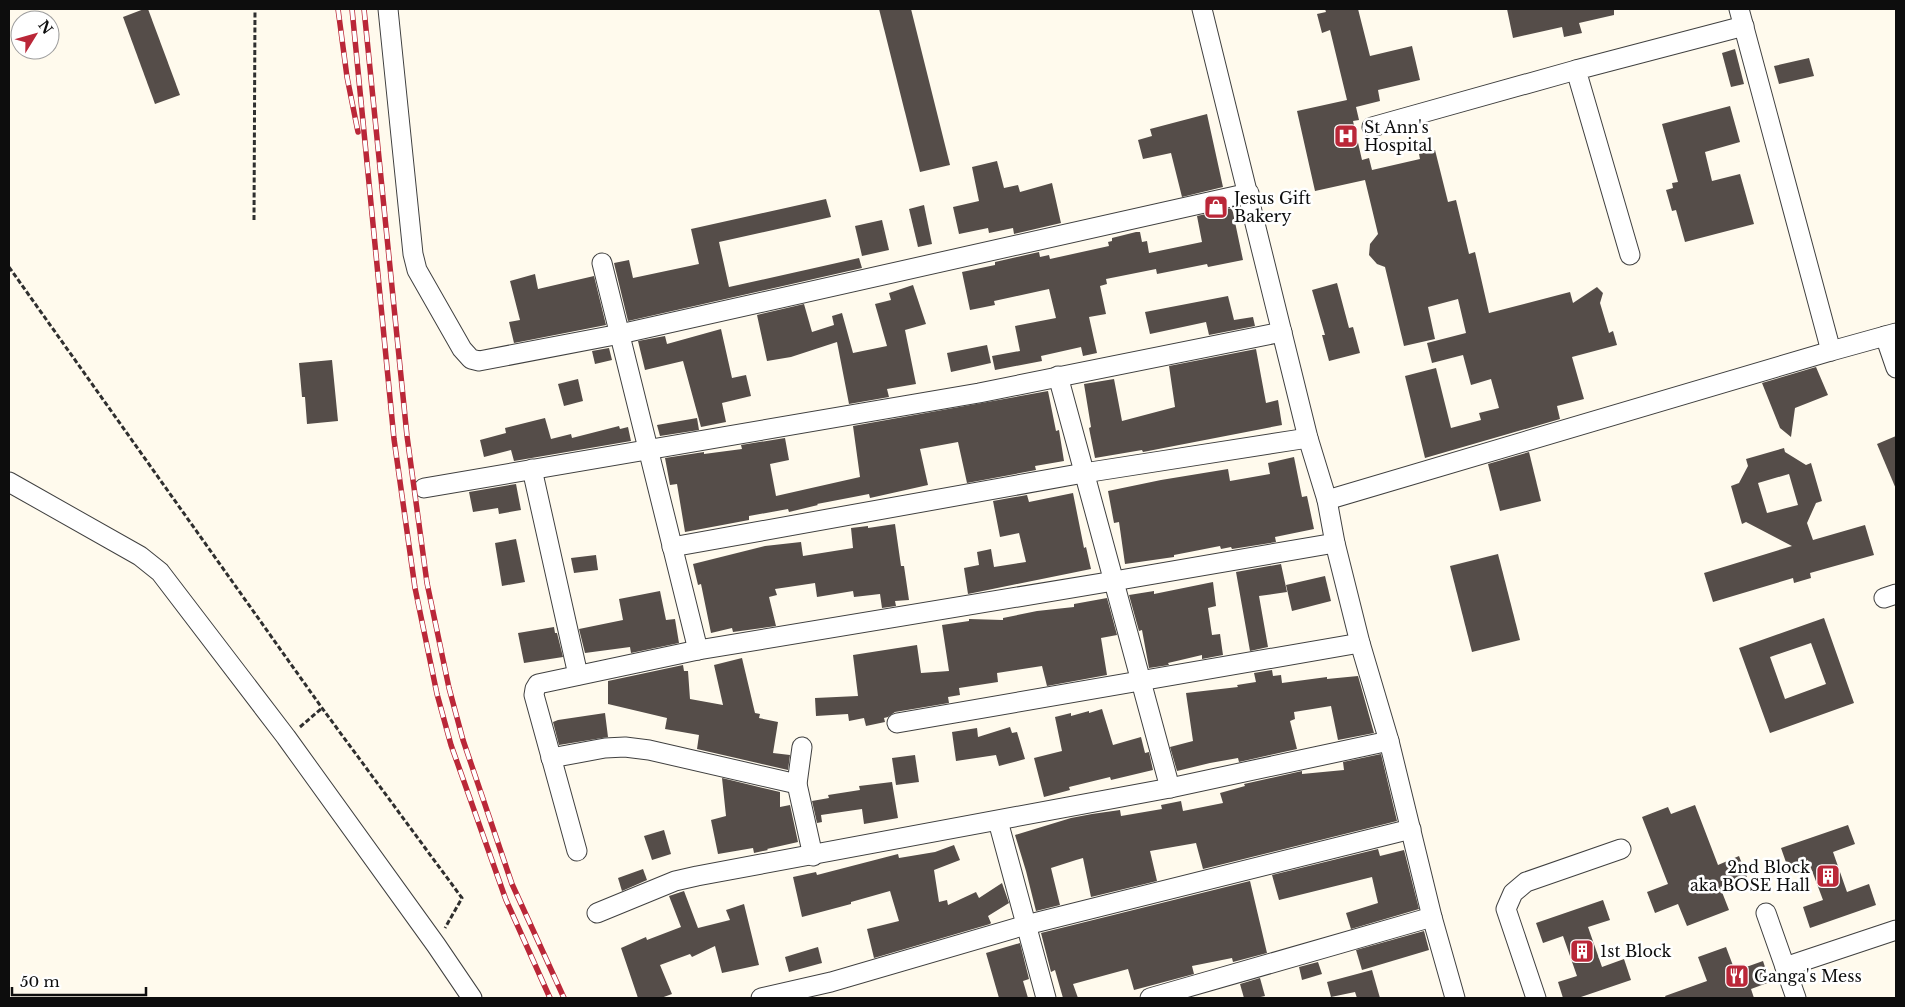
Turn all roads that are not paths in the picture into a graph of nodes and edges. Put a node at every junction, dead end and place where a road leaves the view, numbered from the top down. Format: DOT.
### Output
graph roads {
  1 [pos="388,9"];
  2 [pos="1202,9"];
  3 [pos="1742,18"];
  4 [pos="1576,70"];
  5 [pos="1372,127"];
  6 [pos="1249,192"];
  7 [pos="1630,255"];
  8 [pos="602,263"];
  9 [pos="1282,332"];
  10 [pos="620,334"];
  11 [pos="1890,334"];
  12 [pos="1831,351"];
  13 [pos="1896,368"];
  14 [pos="1058,376"];
  15 [pos="1308,438"];
  16 [pos="648,449"];
  17 [pos="532,469"];
  18 [pos="1084,472"];
  19 [pos="9,482"];
  20 [pos="424,488"];
  21 [pos="1327,500"];
  22 [pos="1335,543"];
  23 [pos="672,547"];
  24 [pos="1114,581"];
  25 [pos="1360,643"];
  26 [pos="698,650"];
  27 [pos="578,675"];
  28 [pos="1141,682"];
  29 [pos="897,723"];
  30 [pos="1389,741"];
  31 [pos="802,747"];
  32 [pos="551,758"];
  33 [pos="797,784"];
  34 [pos="1170,788"];
  35 [pos="998,820"];
  36 [pos="1411,829"];
  37 [pos="1621,850"];
  38 [pos="577,851"];
  39 [pos="813,856"];
  40 [pos="1766,912"];
  41 [pos="597,913"];
  42 [pos="1432,916"];
  43 [pos="1026,925"];
  44 [pos="1896,930"];
  45 [pos="1785,966"];
  46 [pos="833,990"];
  47 [pos="472,998"];
  48 [pos="761,998"];
  49 [pos="1046,998"];
  50 [pos="1150,998"];
  51 [pos="1455,998"];
  52 [pos="1536,998"];
  53 [pos="1796,998"];
  1 -- 10 [label="street"];
  2 -- 6 [label="street"];
  3 -- 4 [label="street"];
  3 -- 12 [label="street"];
  4 -- 5 [label="street"];
  4 -- 7 [label="street"];
  6 -- 9 [label="street"];
  6 -- 10 [label="street"];
  8 -- 10 [label="street"];
  9 -- 14 [label="street"];
  9 -- 15 [label="street"];
  10 -- 16 [label="street"];
  11 -- 12 [label="street"];
  11 -- 13 [label="street"];
  12 -- 21 [label="street"];
  14 -- 16 [label="street"];
  14 -- 18 [label="street"];
  15 -- 18 [label="street"];
  15 -- 21 [label="street"];
  16 -- 17 [label="street"];
  16 -- 23 [label="street"];
  17 -- 20 [label="street"];
  17 -- 27 [label="street"];
  18 -- 23 [label="street"];
  18 -- 24 [label="street"];
  19 -- 47 [label="street"];
  21 -- 22 [label="street"];
  22 -- 24 [label="street"];
  22 -- 25 [label="street"];
  23 -- 26 [label="street"];
  24 -- 26 [label="street"];
  24 -- 28 [label="street"];
  25 -- 28 [label="street"];
  25 -- 30 [label="street"];
  26 -- 27 [label="street"];
  27 -- 32 [label="street"];
  28 -- 29 [label="street"];
  28 -- 34 [label="street"];
  30 -- 34 [label="street"];
  30 -- 36 [label="street"];
  31 -- 33 [label="street"];
  32 -- 33 [label="street"];
  32 -- 38 [label="street"];
  33 -- 39 [label="street"];
  34 -- 35 [label="street"];
  35 -- 39 [label="street"];
  35 -- 43 [label="street"];
  36 -- 42 [label="street"];
  36 -- 43 [label="street"];
  37 -- 52 [label="street"];
  39 -- 41 [label="street"];
  40 -- 45 [label="street"];
  42 -- 50 [label="street"];
  42 -- 51 [label="street"];
  43 -- 46 [label="street"];
  43 -- 49 [label="street"];
  44 -- 45 [label="street"];
  45 -- 53 [label="street"];
  46 -- 48 [label="street"];
}
